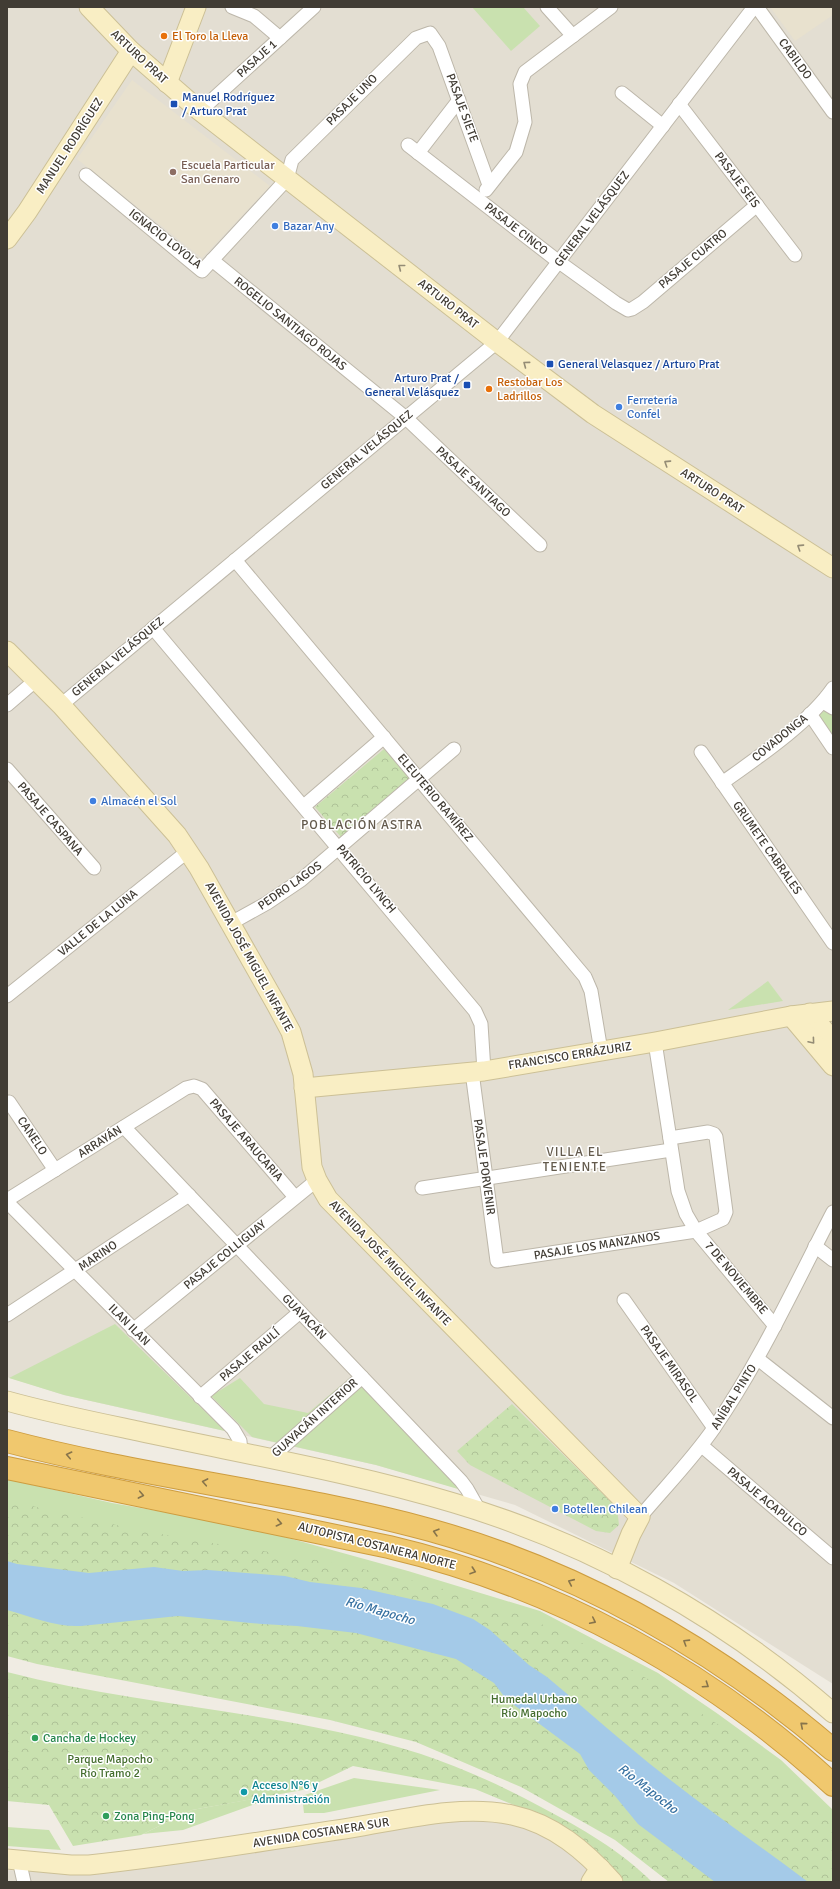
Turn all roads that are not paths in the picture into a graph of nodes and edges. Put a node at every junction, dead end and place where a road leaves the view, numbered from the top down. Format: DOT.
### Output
graph roads {
  1 [pos="89,7"];
  2 [pos="196,7"];
  3 [pos="232,7"];
  4 [pos="314,7"];
  5 [pos="547,7"];
  6 [pos="611,7"];
  7 [pos="754,7"];
  8 [pos="757,7"];
  9 [pos="430,33"];
  10 [pos="573,36"];
  11 [pos="280,38"];
  12 [pos="132,51"];
  13 [pos="167,83"];
  14 [pos="622,93"];
  15 [pos="459,100"];
  16 [pos="679,104"];
  17 [pos="200,111"];
  18 [pos="833,112"];
  19 [pos="663,126"];
  20 [pos="86,175"];
  21 [pos="287,179"];
  22 [pos="489,185"];
  23 [pos="478,200"];
  24 [pos="757,205"];
  25 [pos="7,239"];
  26 [pos="794,255"];
  27 [pos="212,260"];
  28 [pos="559,262"];
  29 [pos="628,310"];
  30 [pos="497,342"];
  31 [pos="406,418"];
  32 [pos="540,545"];
  33 [pos="235,560"];
  34 [pos="833,568"];
  35 [pos="153,628"];
  36 [pos="7,651"];
  37 [pos="36,680"];
  38 [pos="833,688"];
  39 [pos="7,705"];
  40 [pos="60,705"];
  41 [pos="828,705"];
  42 [pos="810,714"];
  43 [pos="384,737"];
  44 [pos="833,748"];
  45 [pos="454,749"];
  46 [pos="701,752"];
  47 [pos="7,769"];
  48 [pos="419,780"];
  49 [pos="722,783"];
  50 [pos="304,806"];
  51 [pos="340,848"];
  52 [pos="188,851"];
  53 [pos="94,868"];
  54 [pos="230,923"];
  55 [pos="833,943"];
  56 [pos="7,996"];
  57 [pos="833,1011"];
  58 [pos="810,1013"];
  59 [pos="791,1016"];
  60 [pos="833,1041"];
  61 [pos="655,1042"];
  62 [pos="296,1046"];
  63 [pos="601,1051"];
  64 [pos="833,1066"];
  65 [pos="478,1072"];
  66 [pos="194,1086"];
  67 [pos="331,1086"];
  68 [pos="304,1088"];
  69 [pos="9,1102"];
  70 [pos="124,1127"];
  71 [pos="670,1144"];
  72 [pos="55,1170"];
  73 [pos="486,1178"];
  74 [pos="317,1180"];
  75 [pos="422,1188"];
  76 [pos="189,1195"];
  77 [pos="295,1197"];
  78 [pos="7,1201"];
  79 [pos="833,1212"];
  80 [pos="696,1231"];
  81 [pos="236,1245"];
  82 [pos="815,1246"];
  83 [pos="833,1260"];
  84 [pos="497,1262"];
  85 [pos="75,1271"];
  86 [pos="624,1300"];
  87 [pos="300,1312"];
  88 [pos="7,1315"];
  89 [pos="775,1326"];
  90 [pos="133,1330"];
  91 [pos="758,1359"];
  92 [pos="362,1377"];
  93 [pos="200,1397"];
  94 [pos="7,1401"];
  95 [pos="833,1418"];
  96 [pos="714,1428"];
  97 [pos="7,1441"];
  98 [pos="702,1446"];
  99 [pos="241,1453"];
  100 [pos="269,1459"];
  101 [pos="7,1468"];
  102 [pos="479,1510"];
  103 [pos="640,1517"];
  104 [pos="833,1558"];
  105 [pos="617,1569"];
  106 [pos="833,1713"];
  107 [pos="833,1750"];
  108 [pos="833,1785"];
  109 [pos="13,1860"];
  110 [pos="596,1875"];
  111 [pos="24,1882"];
  112 [pos="613,1882"];
  1 -- 12 [label="street, ARTURO PRAT"];
  2 -- 13 [label="street"];
  3 -- 11 [label="street"];
  4 -- 11 [label="street, PASAJE 1"];
  5 -- 10 [label="street"];
  6 -- 10 [label="street"];
  7 -- 16 [label="street, GENERAL VELÁSQUEZ"];
  8 -- 18 [label="street, CABILDO"];
  9 -- 15 [label="street, PASAJE SIETE"];
  9 -- 21 [label="street, PASAJE UNO"];
  10 -- 22 [label="street"];
  11 -- 17 [label="street, PASAJE 1"];
  12 -- 13 [label="street, ARTURO PRAT"];
  12 -- 25 [label="street, MANUEL RODRÍGUEZ"];
  13 -- 17 [label="street, ARTURO PRAT"];
  14 -- 19 [label="street"];
  15 -- 22 [label="street, PASAJE SIETE"];
  15 -- 23 [label="street, PASAJE CINCO"];
  16 -- 19 [label="street, GENERAL VELÁSQUEZ"];
  16 -- 24 [label="street, PASAJE SEIS"];
  17 -- 21 [label="street, ARTURO PRAT"];
  19 -- 28 [label="street, GENERAL VELÁSQUEZ"];
  20 -- 27 [label="street, IGNACIO LOYOLA"];
  21 -- 27 [label="street, IGNACIO LOYOLA"];
  30 -- 21 [label="street, ARTURO PRAT, one-way"];
  22 -- 23 [label="street"];
  23 -- 28 [label="street, PASAJE CINCO"];
  24 -- 26 [label="street, PASAJE SEIS"];
  24 -- 29 [label="street, PASAJE CUATRO"];
  27 -- 31 [label="street, ROGELIO SANTIAGO ROJAS"];
  28 -- 29 [label="street, PASAJE CINCO"];
  28 -- 30 [label="street, GENERAL VELÁSQUEZ"];
  30 -- 31 [label="street, GENERAL VELÁSQUEZ"];
  34 -- 30 [label="street, ARTURO PRAT, one-way"];
  31 -- 32 [label="street, PASAJE SANTIAGO"];
  31 -- 33 [label="street, GENERAL VELÁSQUEZ"];
  33 -- 35 [label="street, GENERAL VELÁSQUEZ"];
  33 -- 43 [label="street, ELEUTERIO RAMÍREZ"];
  35 -- 40 [label="street, GENERAL VELÁSQUEZ"];
  35 -- 50 [label="street, PATRICIO LYNCH"];
  36 -- 37 [label="street, AVENIDA JOSÉ MIGUEL INFANTE"];
  37 -- 39 [label="street"];
  37 -- 40 [label="street, AVENIDA JOSÉ MIGUEL INFANTE"];
  38 -- 41 [label="street, COVADONGA"];
  40 -- 52 [label="street, AVENIDA JOSÉ MIGUEL INFANTE"];
  41 -- 42 [label="street, COVADONGA"];
  42 -- 44 [label="street"];
  42 -- 49 [label="street, COVADONGA"];
  43 -- 48 [label="street, ELEUTERIO RAMÍREZ"];
  43 -- 50 [label="street"];
  45 -- 48 [label="street, PEDRO LAGOS"];
  46 -- 49 [label="street, GRUMETE CABRALES"];
  47 -- 53 [label="street, PASAJE CASPANA"];
  48 -- 51 [label="street, PEDRO LAGOS"];
  48 -- 63 [label="street, ELEUTERIO RAMÍREZ"];
  49 -- 55 [label="street, GRUMETE CABRALES"];
  50 -- 51 [label="street, PATRICIO LYNCH"];
  51 -- 54 [label="street, PEDRO LAGOS"];
  51 -- 65 [label="street, PATRICIO LYNCH"];
  52 -- 54 [label="street, AVENIDA JOSÉ MIGUEL INFANTE"];
  52 -- 56 [label="street, VALLE DE LA LUNA"];
  54 -- 62 [label="street, AVENIDA JOSÉ MIGUEL INFANTE"];
  57 -- 58 [label="street, FRANCISCO ERRÁZURIZ"];
  58 -- 59 [label="street, FRANCISCO ERRÁZURIZ"];
  58 -- 60 [label="street"];
  59 -- 61 [label="street, FRANCISCO ERRÁZURIZ"];
  59 -- 64 [label="street, one-way"];
  61 -- 63 [label="street, FRANCISCO ERRÁZURIZ"];
  61 -- 71 [label="street, 7 DE NOVIEMBRE"];
  62 -- 67 [label="street"];
  62 -- 68 [label="street, AVENIDA JOSÉ MIGUEL INFANTE"];
  63 -- 65 [label="street, FRANCISCO ERRÁZURIZ"];
  65 -- 67 [label="street, FRANCISCO ERRÁZURIZ"];
  65 -- 73 [label="street, PASAJE PORVENIR"];
  66 -- 70 [label="street, ARRAYÁN"];
  66 -- 77 [label="street, PASAJE ARAUCARIA"];
  67 -- 68 [label="street, FRANCISCO ERRÁZURIZ"];
  68 -- 74 [label="street, AVENIDA JOSÉ MIGUEL INFANTE"];
  69 -- 72 [label="street, CANELO"];
  70 -- 72 [label="street, ARRAYÁN"];
  70 -- 76 [label="street, GUAYACÁN"];
  71 -- 73 [label="street"];
  71 -- 80 [label="street, 7 DE NOVIEMBRE"];
  71 -- 80 [label="street, 7 DE NOVIEMBRE"];
  72 -- 78 [label="street, ARRAYÁN"];
  73 -- 75 [label="street"];
  73 -- 84 [label="street, PASAJE PORVENIR"];
  74 -- 77 [label="street, PASAJE COLLIGUAY"];
  74 -- 103 [label="street, AVENIDA JOSÉ MIGUEL INFANTE"];
  76 -- 81 [label="street, GUAYACÁN"];
  76 -- 85 [label="street, MARINO"];
  77 -- 81 [label="street, PASAJE COLLIGUAY"];
  78 -- 85 [label="street, ILAN ILAN"];
  79 -- 82 [label="street, ANÍBAL PINTO"];
  80 -- 84 [label="street, PASAJE LOS MANZANOS"];
  80 -- 89 [label="street, 7 DE NOVIEMBRE"];
  81 -- 87 [label="street, GUAYACÁN"];
  81 -- 90 [label="street, PASAJE COLLIGUAY"];
  82 -- 83 [label="street"];
  82 -- 89 [label="street, ANÍBAL PINTO"];
  85 -- 88 [label="street, MARINO"];
  85 -- 90 [label="street, ILAN ILAN"];
  86 -- 96 [label="street, PASAJE MIRASOL"];
  87 -- 92 [label="street, GUAYACÁN"];
  87 -- 93 [label="street, PASAJE RAULÍ"];
  89 -- 91 [label="street, ANÍBAL PINTO"];
  90 -- 93 [label="street, ILAN ILAN"];
  91 -- 95 [label="street"];
  91 -- 96 [label="street, ANÍBAL PINTO"];
  92 -- 100 [label="street, GUAYACÁN INTERIOR"];
  92 -- 102 [label="street, GUAYACÁN"];
  93 -- 99 [label="street, ILAN ILAN"];
  94 -- 99 [label="street"];
  96 -- 98 [label="street, ANÍBAL PINTO"];
  107 -- 97 [label="highway, one-way"];
  98 -- 103 [label="street, ANÍBAL PINTO"];
  98 -- 104 [label="street, PASAJE ACAPULCO"];
  99 -- 100 [label="street"];
  100 -- 102 [label="street"];
  101 -- 108 [label="highway, AUTOPISTA COSTANERA NORTE, one-way"];
  102 -- 105 [label="street"];
  103 -- 105 [label="street, ANÍBAL PINTO"];
  105 -- 106 [label="street"];
  109 -- 110 [label="street, AVENIDA COSTANERA SUR"];
  109 -- 111 [label="street"];
  110 -- 112 [label="street, AVENIDA COSTANERA SUR"];
}
